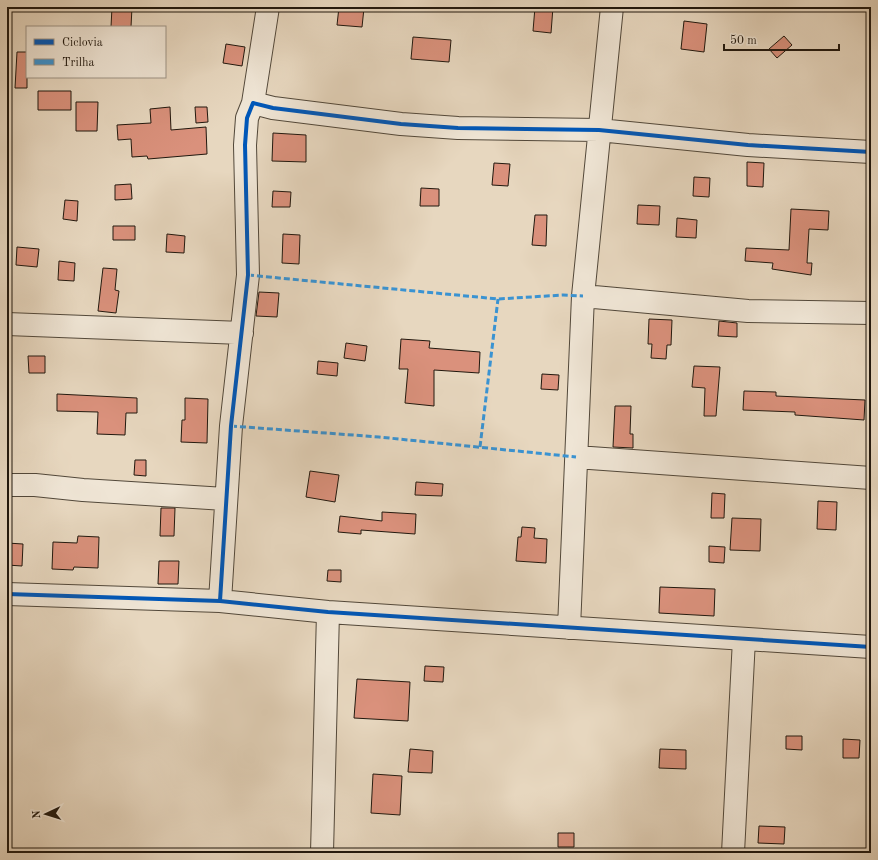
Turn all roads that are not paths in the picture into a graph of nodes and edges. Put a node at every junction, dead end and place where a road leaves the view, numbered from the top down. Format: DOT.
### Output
graph roads {
  1 [pos="268,7"];
  2 [pos="612,7"];
  3 [pos="253,103"];
  4 [pos="599,130"];
  5 [pos="871,152"];
  6 [pos="583,296"];
  7 [pos="871,314"];
  8 [pos="7,324"];
  9 [pos="242,333"];
  10 [pos="576,457"];
  11 [pos="871,478"];
  12 [pos="7,485"];
  13 [pos="225,499"];
  14 [pos="7,594"];
  15 [pos="220,601"];
  16 [pos="328,612"];
  17 [pos="568,628"];
  18 [pos="744,639"];
  19 [pos="871,647"];
  20 [pos="322,853"];
  21 [pos="733,853"];
  1 -- 3 [label="street"];
  2 -- 4 [label="street"];
  3 -- 4 [label="street"];
  3 -- 9 [label="street"];
  4 -- 5 [label="street"];
  4 -- 6 [label="street"];
  6 -- 7 [label="street"];
  6 -- 10 [label="street"];
  8 -- 9 [label="street"];
  9 -- 13 [label="street"];
  10 -- 11 [label="street"];
  10 -- 17 [label="street"];
  12 -- 13 [label="street"];
  13 -- 15 [label="street"];
  14 -- 15 [label="street"];
  15 -- 16 [label="street"];
  16 -- 17 [label="street"];
  16 -- 20 [label="street"];
  17 -- 18 [label="street"];
  18 -- 19 [label="street"];
  18 -- 21 [label="street"];
}
